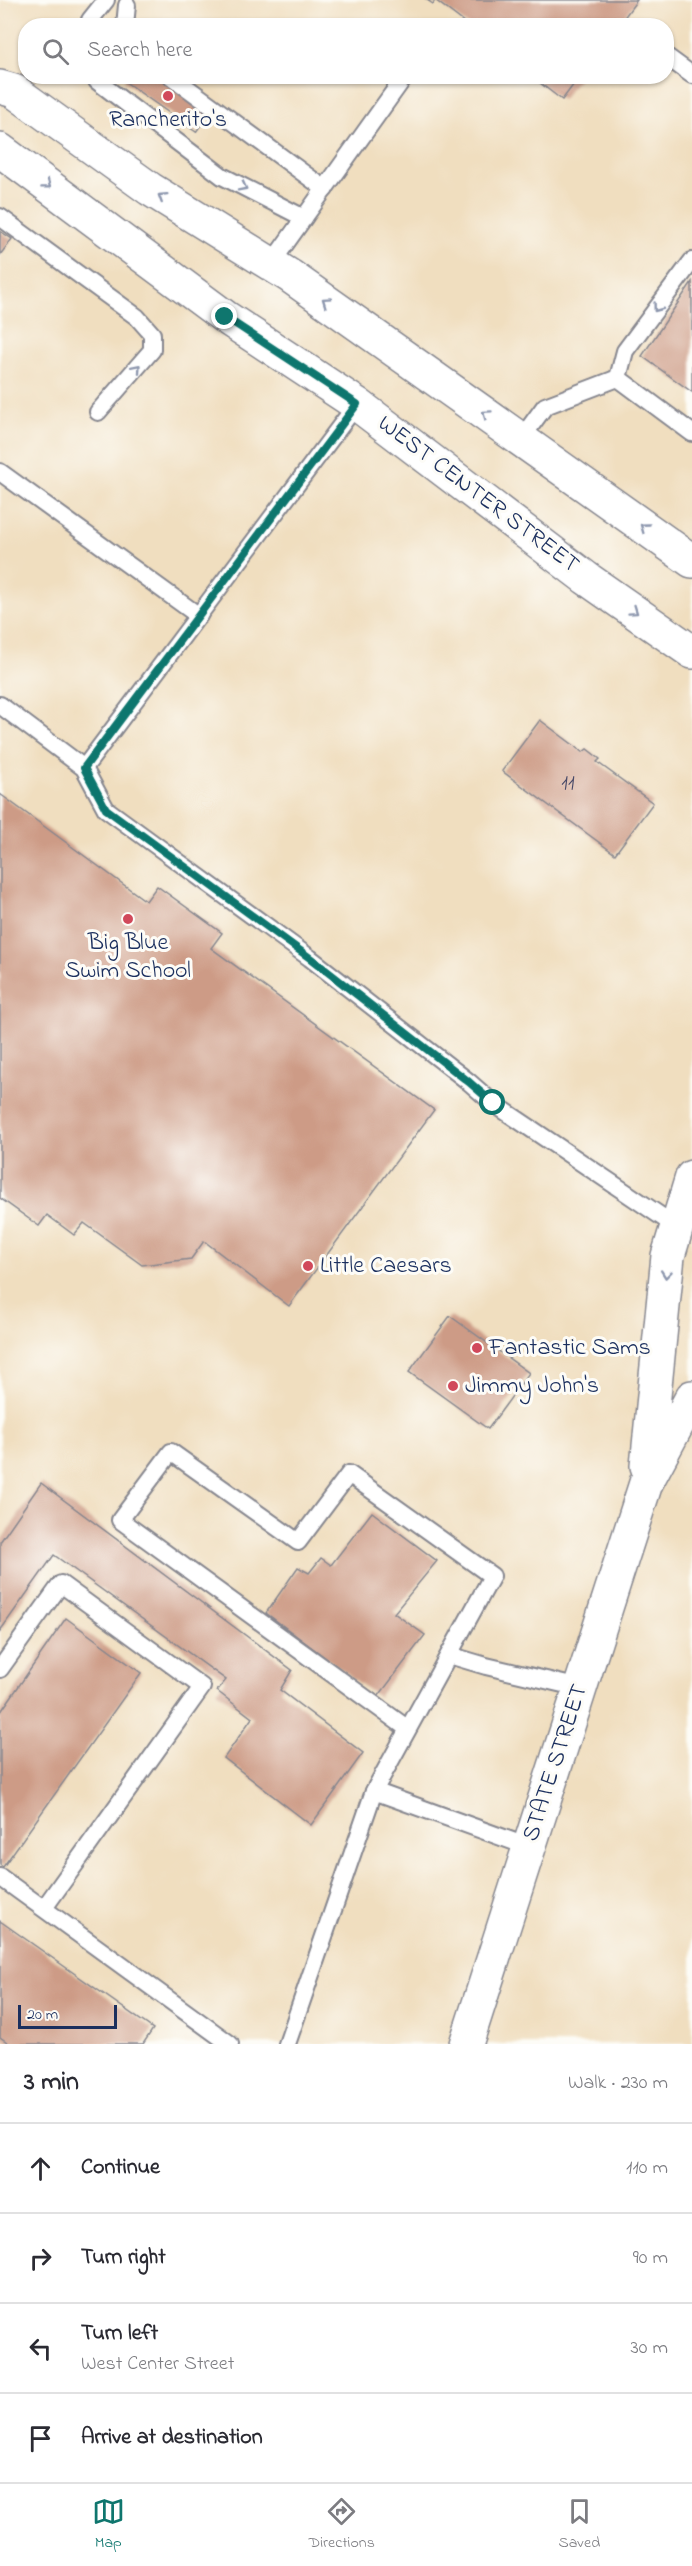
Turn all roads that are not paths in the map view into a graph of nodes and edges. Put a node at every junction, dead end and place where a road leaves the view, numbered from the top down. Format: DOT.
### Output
graph roads {
  1 [pos="106,0"];
  2 [pos="126,5"];
  3 [pos="92,18"];
  4 [pos="125,18"];
  5 [pos="674,62"];
  6 [pos="692,75"];
  7 [pos="101,84"];
  8 [pos="182,84"];
  9 [pos="399,84"];
  10 [pos="0,87"];
  11 [pos="0,150"];
  12 [pos="325,189"];
  13 [pos="0,217"];
  14 [pos="304,218"];
  15 [pos="692,261"];
  16 [pos="271,264"];
  17 [pos="618,378"];
  18 [pos="357,404"];
  19 [pos="98,412"];
  20 [pos="692,433"];
  21 [pos="521,439"];
  22 [pos="0,472"];
  23 [pos="692,561"];
  24 [pos="199,616"];
  25 [pos="692,652"];
  26 [pos="0,705"];
  27 [pos="84,768"];
  28 [pos="692,1177"];
  29 [pos="677,1227"];
  30 [pos="692,1397"];
  31 [pos="646,1483"];
  32 [pos="449,1655"];
  33 [pos="0,1669"];
  34 [pos="580,1688"];
  35 [pos="408,1729"];
  36 [pos="375,1791"];
  37 [pos="529,1847"];
  38 [pos="0,1877"];
  39 [pos="44,1908"];
  40 [pos="230,2044"];
  41 [pos="287,2044"];
  42 [pos="466,2044"];
  1 -- 3 [label="lane"];
  2 -- 4 [label="lane"];
  5 -- 6 [label="lane"];
  7 -- 14 [label="lane, one-way"];
  8 -- 12 [label="lane"];
  9 -- 12 [label="lane"];
  16 -- 10 [label="main road, one-way"];
  11 -- 18 [label="main road, WEST CENTER STREET, one-way"];
  12 -- 14 [label="lane"];
  19 -- 13 [label="lane, one-way"];
  14 -- 16 [label="lane"];
  15 -- 17 [label="lane, one-way"];
  21 -- 16 [label="main road, one-way"];
  17 -- 20 [label="lane"];
  17 -- 21 [label="lane"];
  18 -- 24 [label="lane"];
  18 -- 25 [label="main road, WEST CENTER STREET, one-way"];
  23 -- 21 [label="main road, one-way"];
  22 -- 24 [label="lane"];
  24 -- 27 [label="lane"];
  26 -- 27 [label="lane"];
  27 -- 29 [label="lane"];
  28 -- 29 [label="main road, STATE STREET"];
  29 -- 31 [label="main road, STATE STREET, one-way"];
  30 -- 31 [label="main road, STATE STREET"];
  31 -- 34 [label="main road, STATE STREET"];
  32 -- 34 [label="lane"];
  32 -- 35 [label="lane"];
  32 -- 35 [label="lane"];
  33 -- 39 [label="lane"];
  34 -- 37 [label="main road, STATE STREET"];
  35 -- 36 [label="lane"];
  36 -- 37 [label="lane"];
  36 -- 41 [label="lane"];
  37 -- 42 [label="main road, STATE STREET"];
  38 -- 39 [label="lane"];
  39 -- 40 [label="lane"];
}
